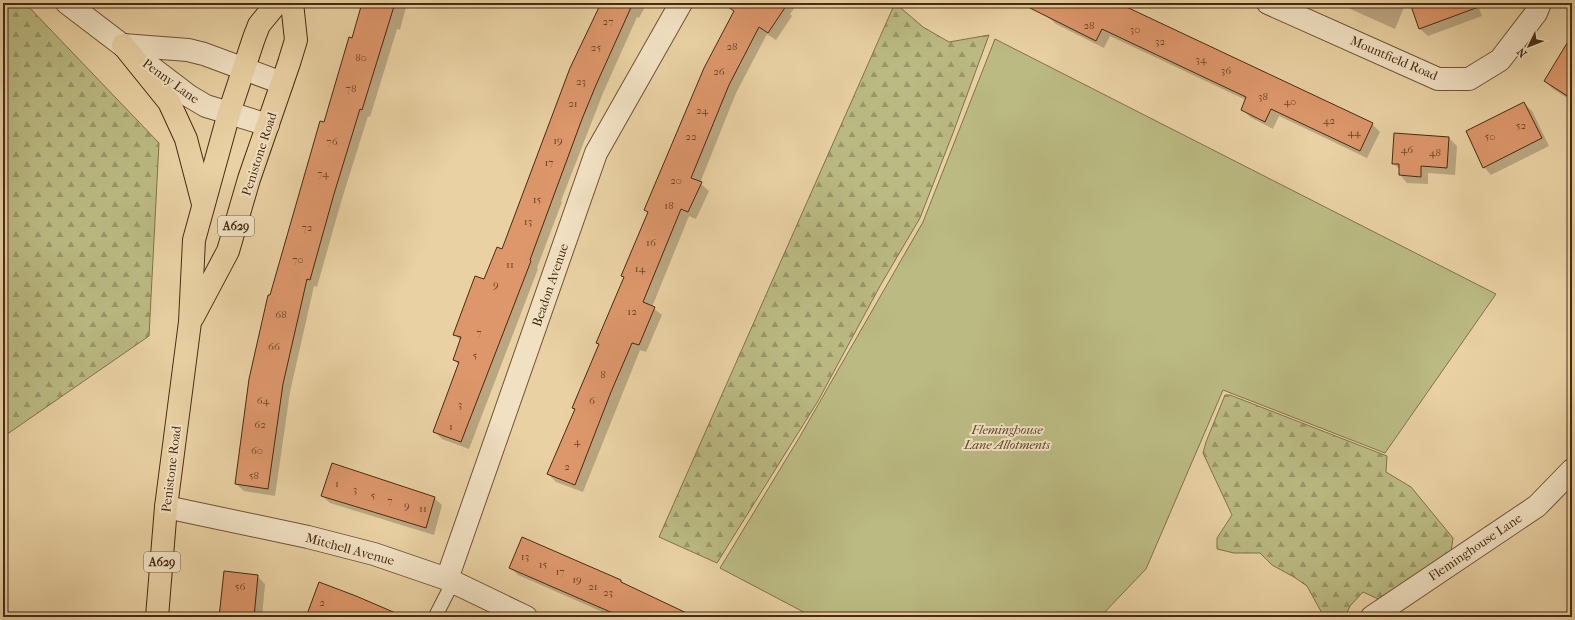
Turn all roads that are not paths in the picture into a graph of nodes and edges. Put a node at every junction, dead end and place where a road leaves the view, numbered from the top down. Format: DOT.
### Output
graph roads {
  1 [pos="67,3"];
  2 [pos="277,3"];
  3 [pos="292,3"];
  4 [pos="681,3"];
  5 [pos="1268,3"];
  6 [pos="1540,3"];
  7 [pos="123,45"];
  8 [pos="244,69"];
  9 [pos="282,83"];
  10 [pos="229,113"];
  11 [pos="268,125"];
  12 [pos="203,206"];
  13 [pos="190,322"];
  14 [pos="1572,470"];
  15 [pos="166,507"];
  16 [pos="450,581"];
  17 [pos="1376,616"];
  18 [pos="157,617"];
  19 [pos="435,617"];
  20 [pos="526,617"];
  1 -- 7 [label="street, Penny Lane"];
  2 -- 8 [label="highway, Penistone Road / A629"];
  3 -- 9 [label="highway, Penistone Road / A629"];
  4 -- 16 [label="street, Beadon Avenue"];
  5 -- 6 [label="street, Mountfield Road"];
  7 -- 8 [label="street, Penny Lane"];
  7 -- 10 [label="street, Penny Lane"];
  7 -- 12 [label="highway"];
  8 -- 9 [label="street, Penny Lane"];
  8 -- 10 [label="highway, Penistone Road / A629"];
  9 -- 11 [label="highway, Penistone Road / A629"];
  10 -- 11 [label="street, Penny Lane"];
  10 -- 12 [label="highway, Penistone Road / A629"];
  11 -- 13 [label="highway, Penistone Road / A629"];
  12 -- 13 [label="highway, Penistone Road / A629"];
  13 -- 15 [label="highway, Penistone Road / A629"];
  14 -- 17 [label="street, Fleminghouse Lane"];
  15 -- 16 [label="street, Mitchell Avenue"];
  15 -- 18 [label="highway, Penistone Road / A629"];
  16 -- 19 [label="lane"];
  16 -- 20 [label="street, Mitchell Avenue"];
}
